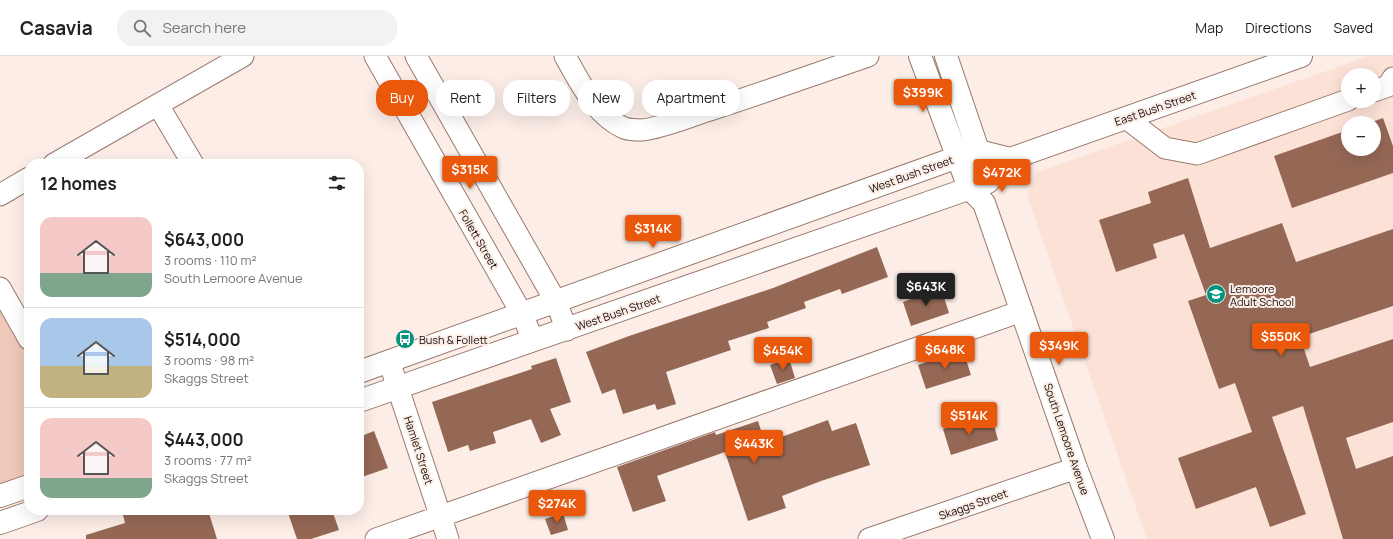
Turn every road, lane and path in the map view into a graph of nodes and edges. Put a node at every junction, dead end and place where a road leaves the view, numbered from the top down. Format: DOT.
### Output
graph roads {
  1 [pos="243,56"];
  2 [pos="374,56"];
  3 [pos="416,56"];
  4 [pos="565,56"];
  5 [pos="868,56"];
  6 [pos="920,56"];
  7 [pos="946,56"];
  8 [pos="1301,56"];
  9 [pos="1277,60"];
  10 [pos="1341,103"];
  11 [pos="158,104"];
  12 [pos="1126,118"];
  13 [pos="978,151"];
  14 [pos="958,158"];
  15 [pos="63,159"];
  16 [pos="190,159"];
  17 [pos="1010,159"];
  18 [pos="24,181"];
  19 [pos="978,185"];
  20 [pos="0,195"];
  21 [pos="0,288"];
  22 [pos="556,302"];
  23 [pos="1022,311"];
  24 [pos="522,314"];
  25 [pos="24,330"];
  26 [pos="567,330"];
  27 [pos="533,340"];
  28 [pos="389,361"];
  29 [pos="364,370"];
  30 [pos="399,388"];
  31 [pos="364,399"];
  32 [pos="1076,468"];
  33 [pos="24,488"];
  34 [pos="0,496"];
  35 [pos="24,515"];
  36 [pos="441,516"];
  37 [pos="0,523"];
  38 [pos="915,532"];
  39 [pos="376,539"];
  40 [pos="448,539"];
  41 [pos="869,539"];
  42 [pos="1103,539"];
  1 -- 11 [label="street"];
  2 -- 24 [label="street, Follett Street"];
  3 -- 22 [label="street"];
  4 -- 5 [label="street"];
  6 -- 14 [label="main road"];
  7 -- 13 [label="main road"];
  8 -- 9 [label="main road, East Bush Street"];
  9 -- 12 [label="main road, East Bush Street"];
  10 -- 12 [label="street"];
  11 -- 15 [label="street"];
  11 -- 16 [label="street"];
  12 -- 17 [label="main road, East Bush Street"];
  13 -- 14 [label="main road, West Bush Street"];
  13 -- 17 [label="main road"];
  13 -- 19 [label="main road"];
  14 -- 19 [label="main road"];
  14 -- 22 [label="main road, West Bush Street"];
  17 -- 19 [label="main road, West Bush Street"];
  18 -- 20 [label="street"];
  19 -- 23 [label="main road, South Lemoore Avenue"];
  19 -- 26 [label="main road, West Bush Street"];
  21 -- 25 [label="street"];
  22 -- 24 [label="main road, West Bush Street"];
  22 -- 26 [label="street"];
  23 -- 32 [label="main road, South Lemoore Avenue"];
  23 -- 36 [label="street"];
  24 -- 27 [label="street, Follett Street"];
  24 -- 28 [label="main road, West Bush Street"];
  26 -- 27 [label="main road, West Bush Street"];
  27 -- 30 [label="main road, West Bush Street"];
  28 -- 29 [label="main road, West Bush Street"];
  28 -- 30 [label="street, Hamlet Street"];
  30 -- 31 [label="main road, West Bush Street"];
  30 -- 36 [label="street, Hamlet Street"];
  32 -- 38 [label="street, Skaggs Street"];
  32 -- 42 [label="main road, South Lemoore Avenue"];
  33 -- 34 [label="main road"];
  35 -- 37 [label="main road"];
  36 -- 39 [label="street"];
  36 -- 40 [label="street, Hamlet Street"];
  38 -- 41 [label="street, Skaggs Street"];
}
